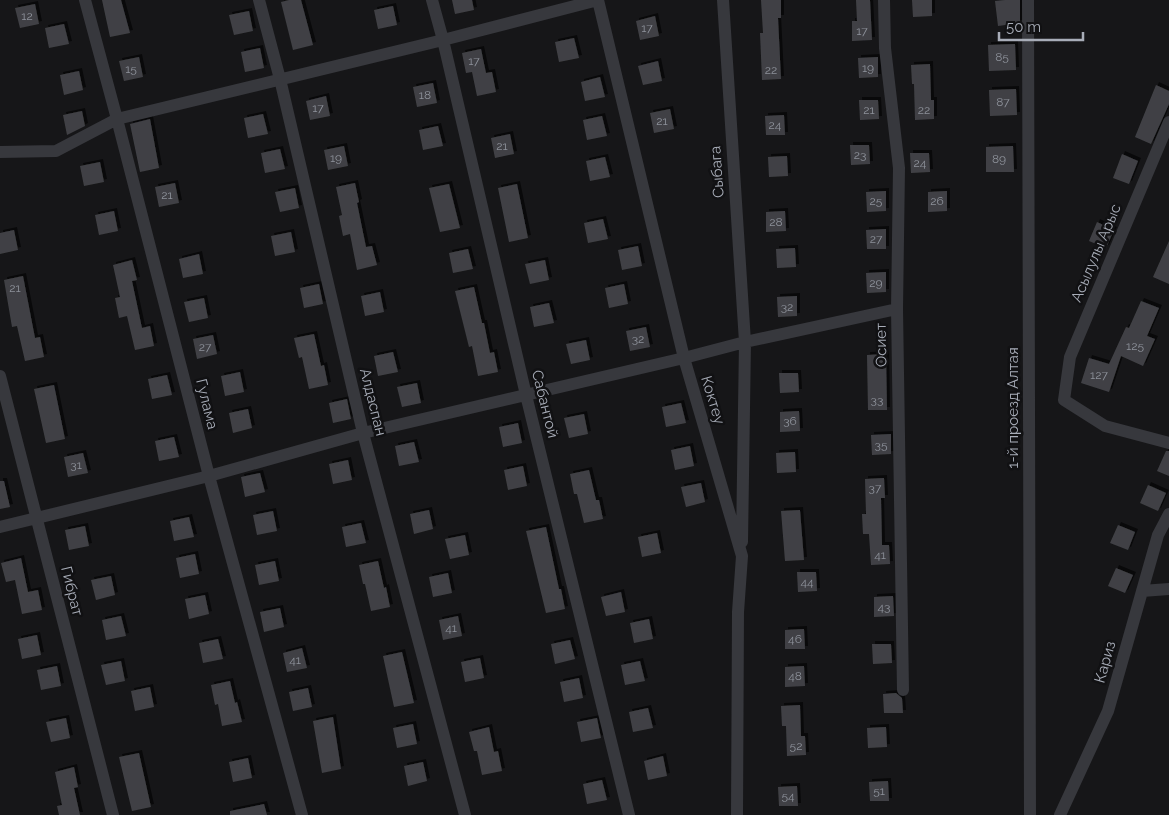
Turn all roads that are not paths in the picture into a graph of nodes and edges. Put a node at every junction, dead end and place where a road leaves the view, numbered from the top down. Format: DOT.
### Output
graph roads {
  1 [pos="85,0"];
  2 [pos="259,0"];
  3 [pos="432,0"];
  4 [pos="598,0"];
  5 [pos="722,0"];
  6 [pos="884,0"];
  7 [pos="1028,0"];
  8 [pos="443,40"];
  9 [pos="280,79"];
  10 [pos="117,118"];
  11 [pos="1169,122"];
  12 [pos="0,152"];
  13 [pos="896,309"];
  14 [pos="745,342"];
  15 [pos="684,358"];
  16 [pos="0,376"];
  17 [pos="526,395"];
  18 [pos="363,433"];
  19 [pos="1169,443"];
  20 [pos="209,476"];
  21 [pos="1169,514"];
  22 [pos="37,518"];
  23 [pos="0,526"];
  24 [pos="1163,537"];
  25 [pos="742,556"];
  26 [pos="1169,589"];
  27 [pos="1142,591"];
  28 [pos="903,690"];
  29 [pos="464,812"];
  30 [pos="113,815"];
  31 [pos="302,815"];
  32 [pos="629,815"];
  33 [pos="737,815"];
  34 [pos="1030,815"];
  35 [pos="1060,815"];
  1 -- 10 [label="street, Гулама"];
  2 -- 9 [label="street, Алдаспан"];
  3 -- 8 [label="street, Сабантой"];
  4 -- 8 [label="street"];
  4 -- 15 [label="street, Коктеу"];
  5 -- 14 [label="street, Сыбага"];
  6 -- 13 [label="street, Осиет"];
  7 -- 34 [label="street, 1-й проезд Алтая"];
  8 -- 9 [label="street"];
  8 -- 17 [label="street, Сабантой"];
  9 -- 10 [label="street"];
  9 -- 18 [label="street, Алдаспан"];
  10 -- 12 [label="street"];
  10 -- 20 [label="street, Гулама"];
  11 -- 19 [label="street, Асылулы Арыс"];
  13 -- 14 [label="street"];
  13 -- 28 [label="street, Осиет"];
  14 -- 15 [label="street"];
  14 -- 25 [label="street, Сыбага"];
  15 -- 17 [label="street"];
  15 -- 25 [label="street, Коктеу"];
  16 -- 22 [label="street, Гибрат"];
  17 -- 18 [label="street"];
  17 -- 32 [label="street, Сабантой"];
  18 -- 20 [label="street"];
  18 -- 29 [label="street, Алдаспан"];
  20 -- 22 [label="street"];
  20 -- 31 [label="street, Гулама"];
  21 -- 24 [label="street, Кариз"];
  22 -- 23 [label="street"];
  22 -- 30 [label="street, Гибрат"];
  24 -- 27 [label="street, Кариз"];
  25 -- 33 [label="street, Коктеу"];
  26 -- 27 [label="street"];
  27 -- 35 [label="street, Кариз"];
}
